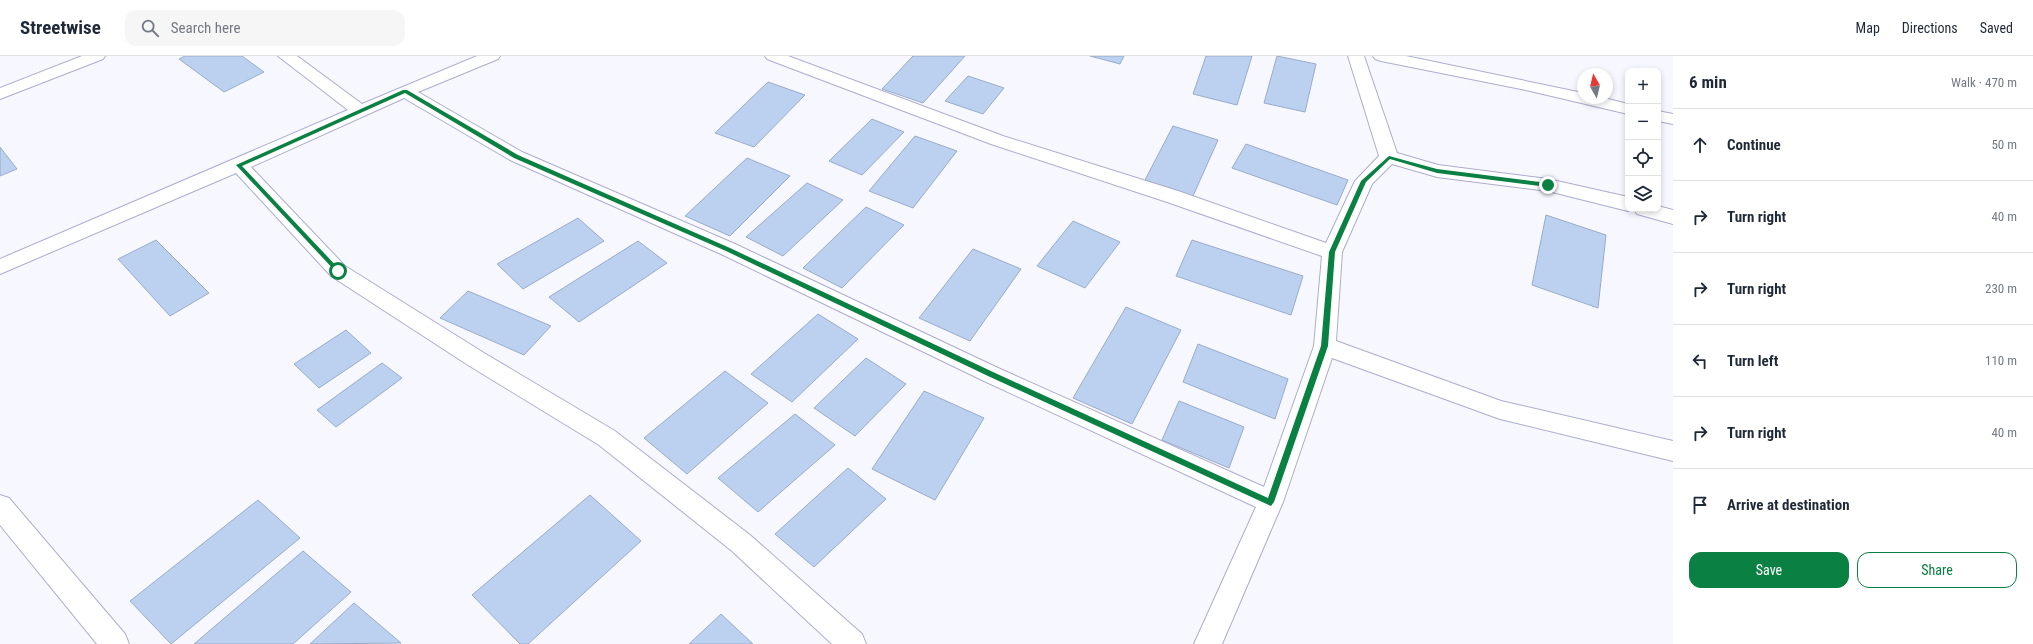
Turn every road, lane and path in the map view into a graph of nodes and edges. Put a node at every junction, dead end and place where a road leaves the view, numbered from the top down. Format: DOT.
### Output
graph roads {
  1 [pos="97,56"];
  2 [pos="286,56"];
  3 [pos="492,56"];
  4 [pos="773,56"];
  5 [pos="1356,56"];
  6 [pos="1381,56"];
  7 [pos="405,91"];
  8 [pos="0,94"];
  9 [pos="1625,108"];
  10 [pos="360,111"];
  11 [pos="1661,117"];
  12 [pos="1673,119"];
  13 [pos="1389,157"];
  14 [pos="239,165"];
  15 [pos="1625,203"];
  16 [pos="1655,212"];
  17 [pos="1673,217"];
  18 [pos="1332,252"];
  19 [pos="0,267"];
  20 [pos="1325,346"];
  21 [pos="1673,451"];
  22 [pos="1271,502"];
  23 [pos="0,506"];
  24 [pos="115,644"];
  25 [pos="852,644"];
  26 [pos="1208,644"];
  1 -- 8 [label="street"];
  2 -- 10 [label="street"];
  3 -- 7 [label="street"];
  4 -- 18 [label="street"];
  5 -- 13 [label="street"];
  6 -- 9 [label="street"];
  7 -- 10 [label="street"];
  7 -- 22 [label="street"];
  10 -- 14 [label="street"];
  11 -- 12 [label="street"];
  13 -- 15 [label="street"];
  13 -- 18 [label="street"];
  14 -- 19 [label="street"];
  14 -- 25 [label="street"];
  16 -- 17 [label="street"];
  18 -- 20 [label="street"];
  20 -- 21 [label="street"];
  20 -- 22 [label="street"];
  22 -- 26 [label="street"];
  23 -- 24 [label="street"];
}
